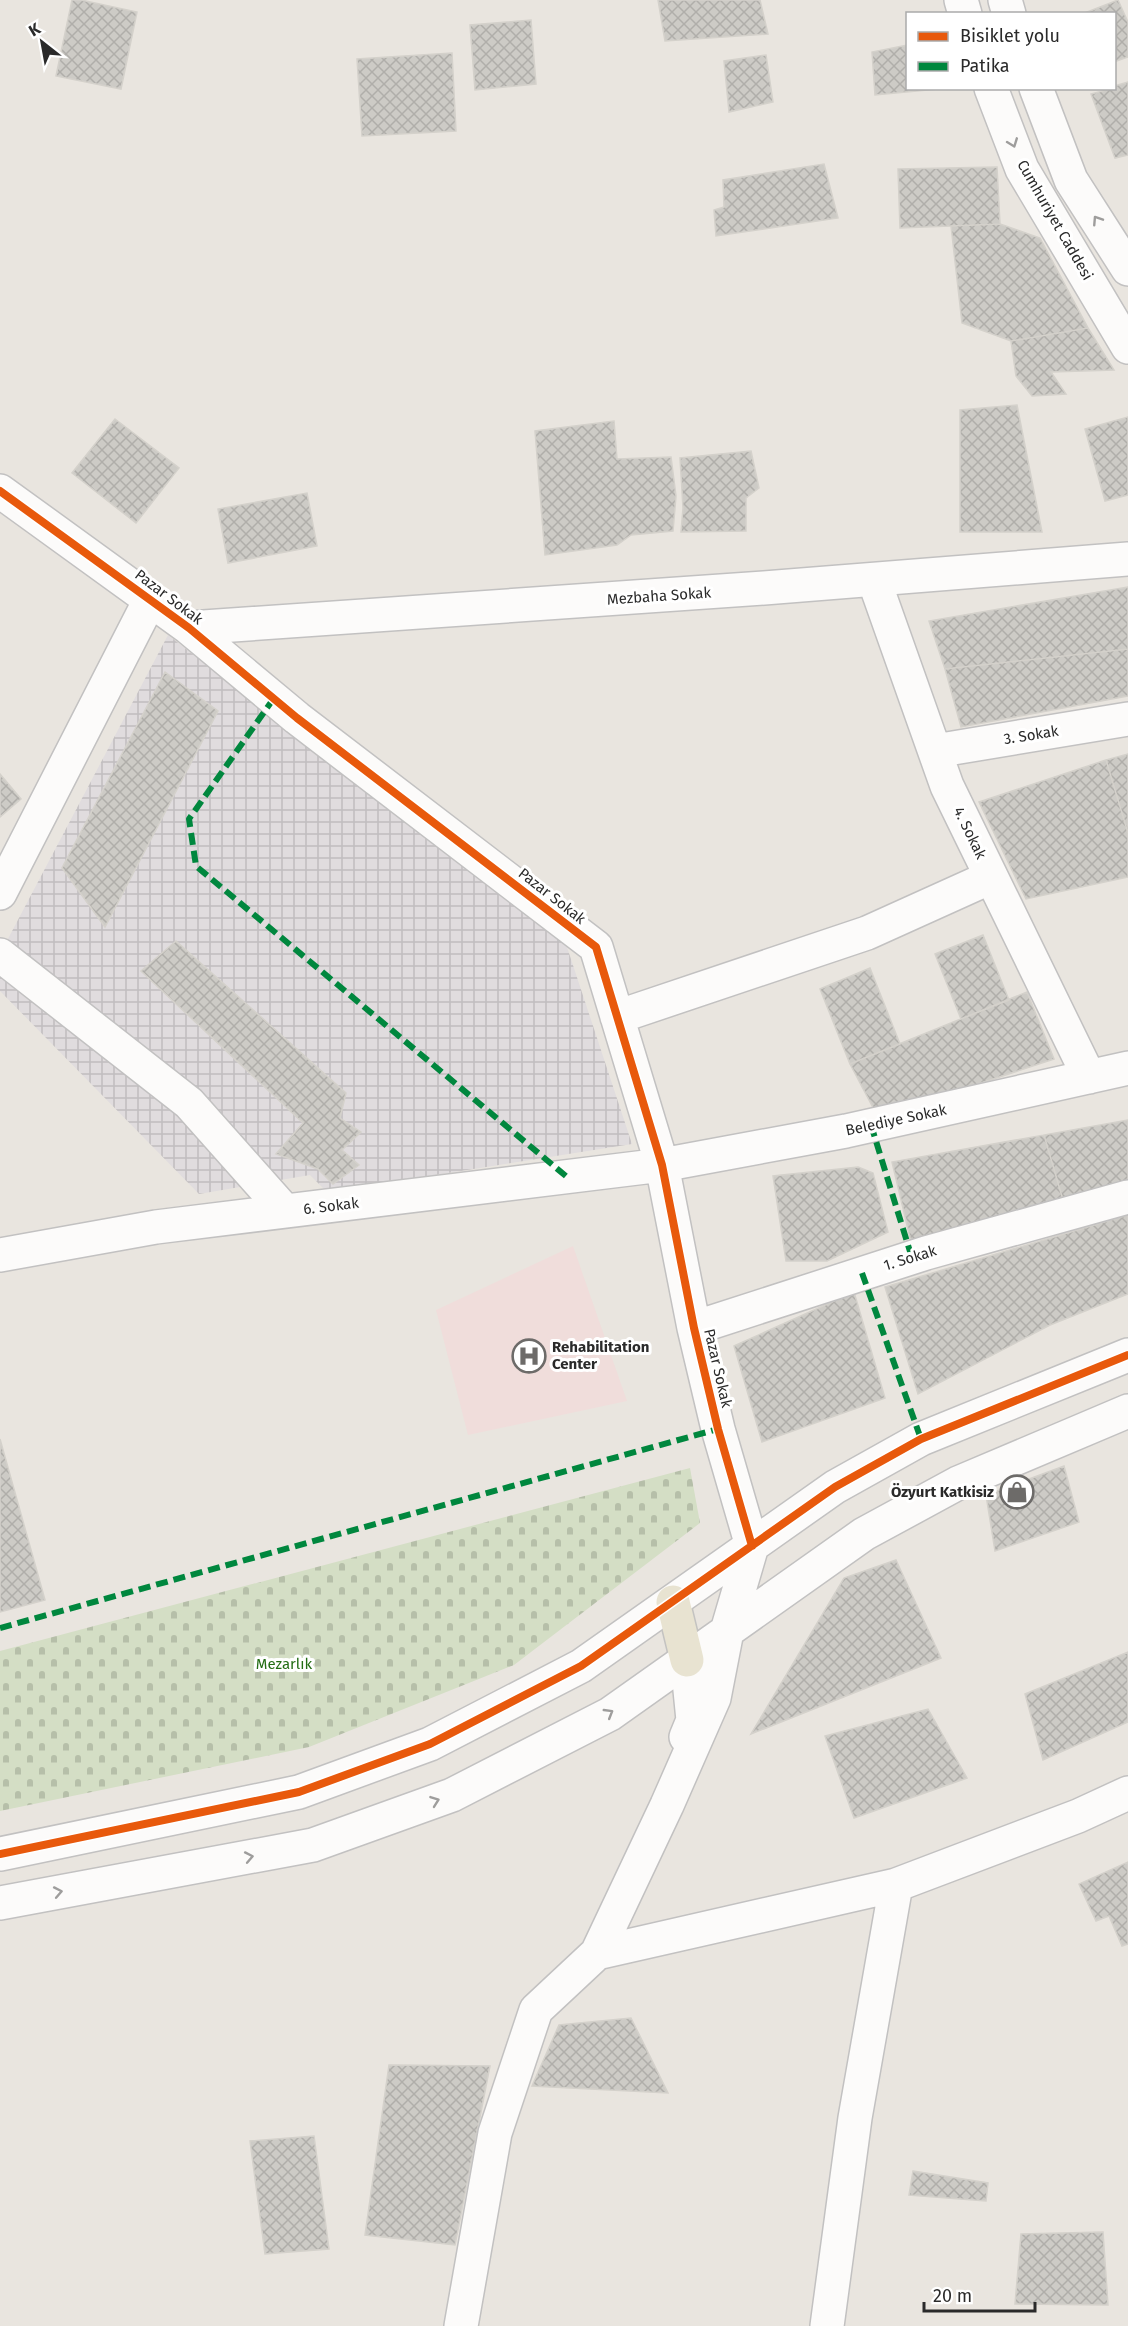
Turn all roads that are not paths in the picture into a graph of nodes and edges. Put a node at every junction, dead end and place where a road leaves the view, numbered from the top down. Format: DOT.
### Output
graph roads {
  1 [pos="992,90"];
  2 [pos="1037,90"];
  3 [pos="1128,269"];
  4 [pos="1125,334"];
  5 [pos="0,491"];
  6 [pos="1128,559"];
  7 [pos="873,580"];
  8 [pos="150,600"];
  9 [pos="189,628"];
  10 [pos="1128,719"];
  11 [pos="935,751"];
  12 [pos="991,877"];
  13 [pos="0,892"];
  14 [pos="0,955"];
  15 [pos="617,1017"];
  16 [pos="1128,1068"];
  17 [pos="1089,1077"];
  18 [pos="662,1165"];
  19 [pos="1128,1197"];
  20 [pos="285,1212"];
  21 [pos="0,1255"];
  22 [pos="694,1328"];
  23 [pos="1128,1355"];
  24 [pos="1128,1411"];
  25 [pos="752,1546"];
  26 [pos="673,1602"];
  27 [pos="727,1631"];
  28 [pos="687,1660"];
  29 [pos="1128,1792"];
  30 [pos="0,1854"];
  31 [pos="896,1885"];
  32 [pos="0,1903"];
  33 [pos="597,1953"];
  34 [pos="461,2326"];
  35 [pos="827,2326"];
  1 -- 4 [label="street, Cumhuriyet Caddesi, one-way"];
  3 -- 2 [label="street, one-way"];
  5 -- 8 [label="street, Pazar Sokak"];
  6 -- 7 [label="street, Mezbaha Sokak"];
  7 -- 9 [label="street, Mezbaha Sokak"];
  7 -- 11 [label="street, 4. Sokak"];
  8 -- 9 [label="street, Pazar Sokak"];
  8 -- 13 [label="street"];
  9 -- 15 [label="street, Pazar Sokak"];
  10 -- 11 [label="street, 3. Sokak"];
  11 -- 12 [label="street, 4. Sokak"];
  12 -- 15 [label="street"];
  12 -- 17 [label="street, 4. Sokak"];
  14 -- 20 [label="street"];
  15 -- 18 [label="street, Pazar Sokak"];
  16 -- 17 [label="street, Belediye Sokak"];
  17 -- 18 [label="street, Belediye Sokak"];
  18 -- 20 [label="street, 6. Sokak"];
  18 -- 22 [label="street, Pazar Sokak"];
  19 -- 22 [label="street, 1. Sokak"];
  20 -- 21 [label="street, 6. Sokak"];
  22 -- 25 [label="street, Pazar Sokak"];
  23 -- 25 [label="street"];
  24 -- 27 [label="street"];
  25 -- 26 [label="street"];
  25 -- 27 [label="street"];
  26 -- 28 [label="main road"];
  26 -- 30 [label="street"];
  27 -- 28 [label="street"];
  27 -- 33 [label="street"];
  32 -- 28 [label="street, one-way"];
  28 -- 33 [label="street"];
  29 -- 31 [label="street"];
  31 -- 33 [label="street"];
  31 -- 35 [label="street"];
  33 -- 34 [label="street"];
}
